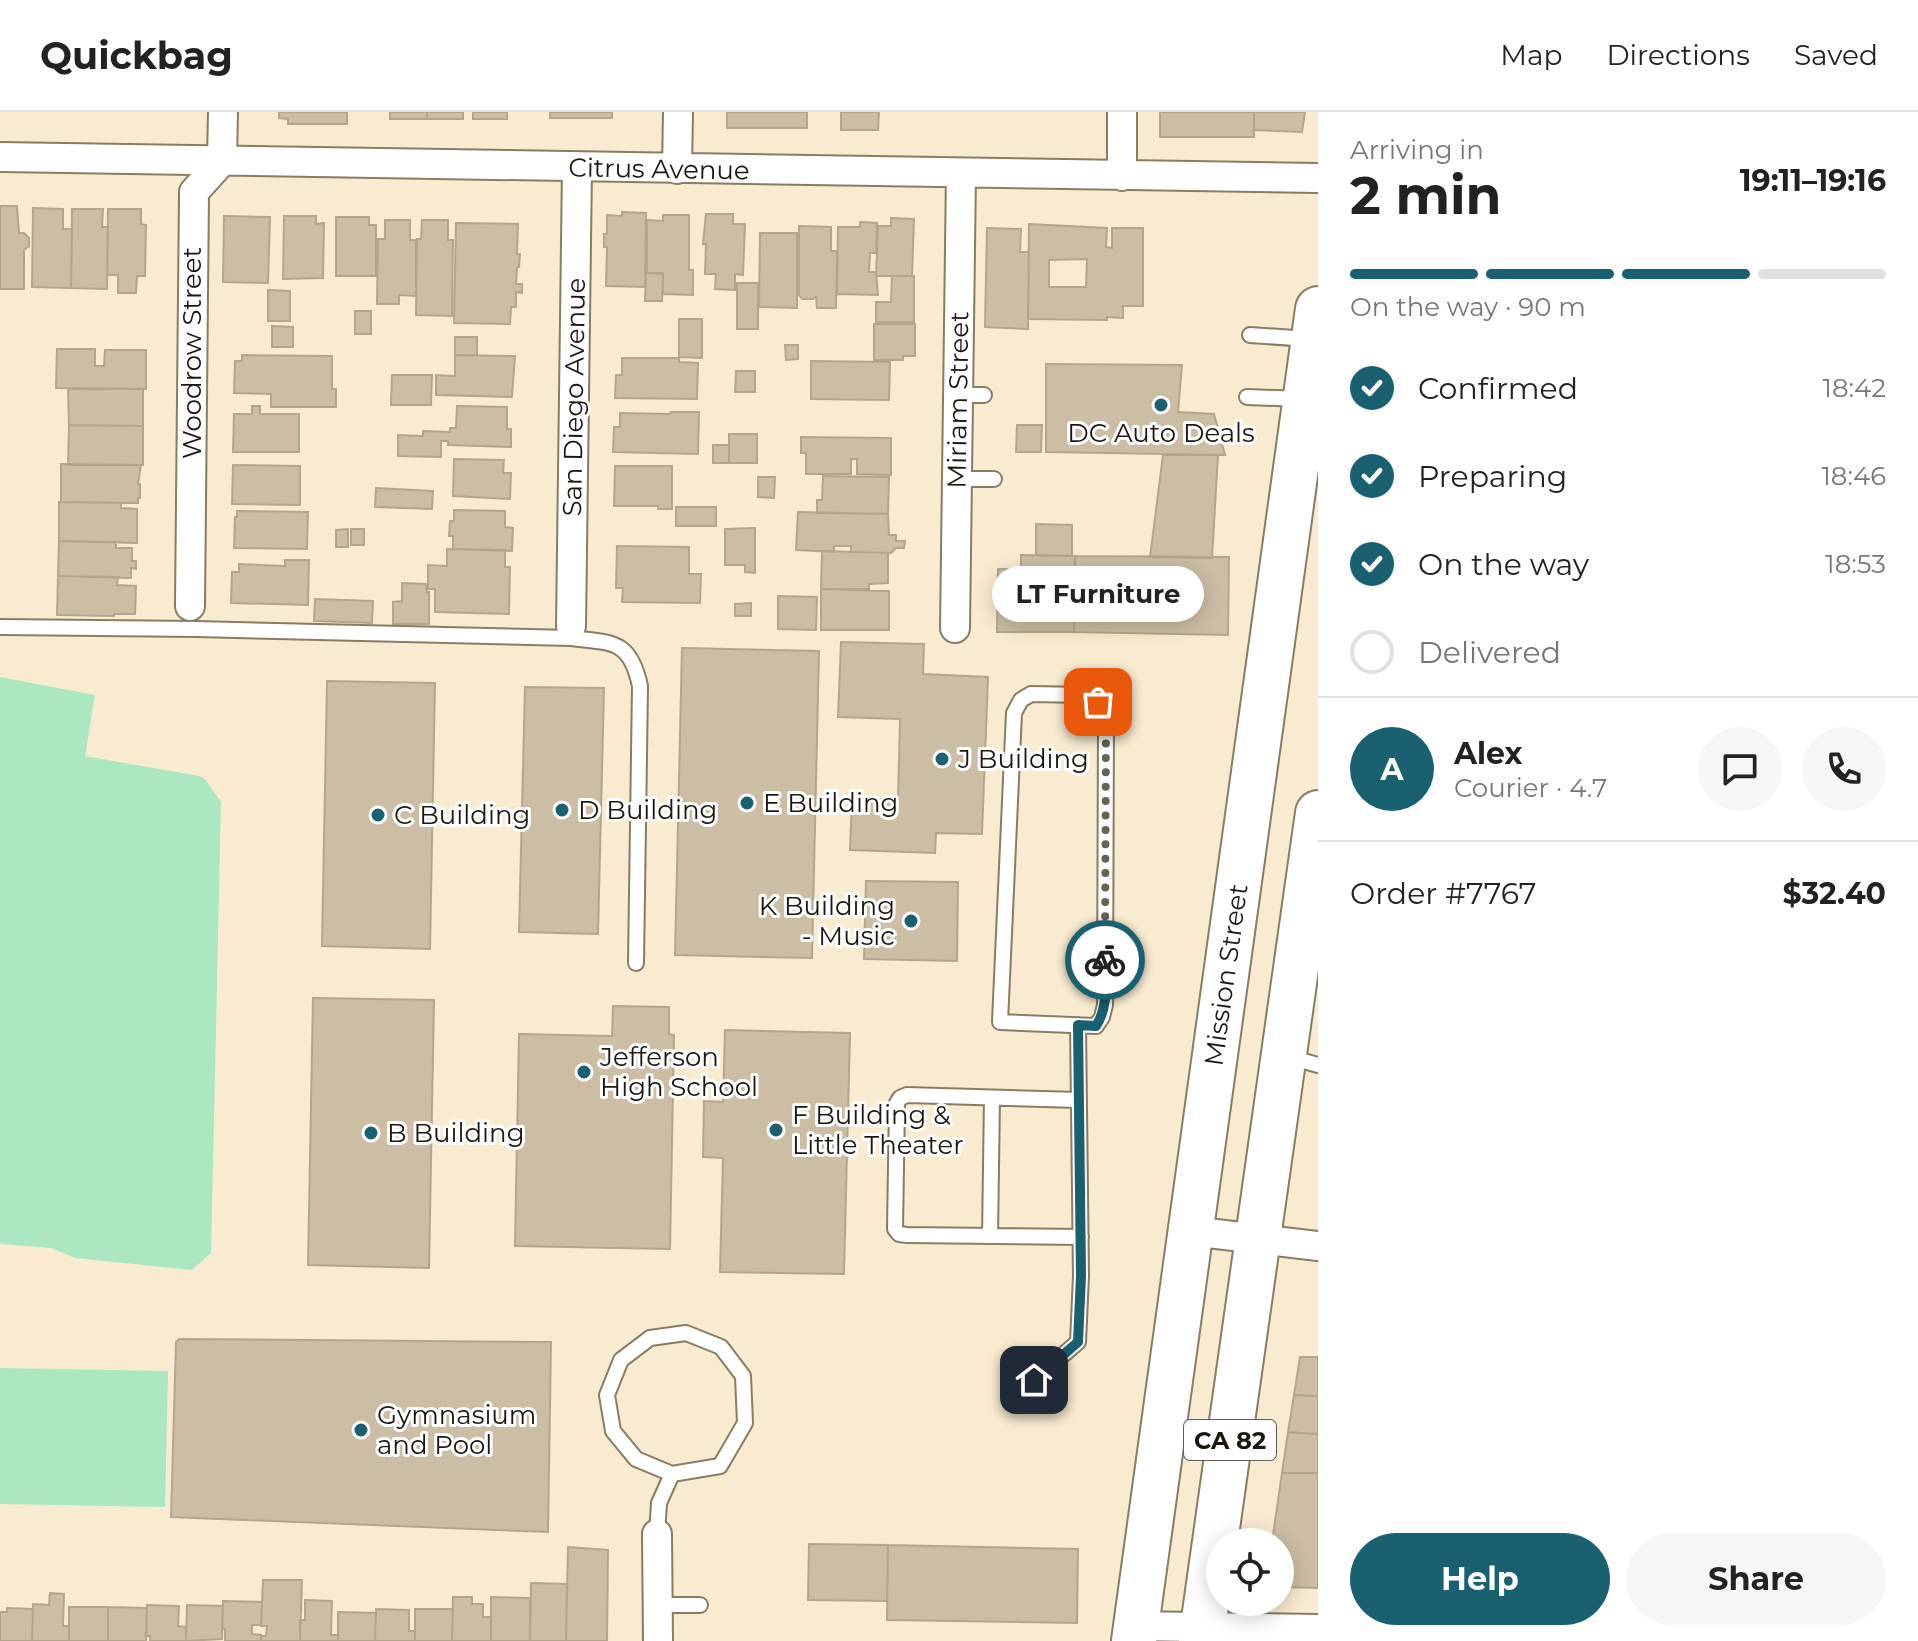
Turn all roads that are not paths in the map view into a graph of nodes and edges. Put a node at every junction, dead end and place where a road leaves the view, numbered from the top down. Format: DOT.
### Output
graph roads {
  1 [pos="223,112"];
  2 [pos="678,112"];
  3 [pos="1122,112"];
  4 [pos="0,157"];
  5 [pos="222,161"];
  6 [pos="577,167"];
  7 [pos="677,169"];
  8 [pos="961,173"];
  9 [pos="1122,176"];
  10 [pos="1318,178"];
  11 [pos="1316,324"];
  12 [pos="1250,335"];
  13 [pos="1247,397"];
  14 [pos="1305,400"];
  15 [pos="957,479"];
  16 [pos="994,479"];
  17 [pos="190,606"];
  18 [pos="0,627"];
  19 [pos="955,628"];
  20 [pos="571,632"];
  21 [pos="1318,813"];
  22 [pos="636,963"];
  23 [pos="1078,1025"];
  24 [pos="1301,1061"];
  25 [pos="992,1098"];
  26 [pos="1079,1100"];
  27 [pos="1191,1231"];
  28 [pos="990,1236"];
  29 [pos="1081,1237"];
  30 [pos="1258,1240"];
  31 [pos="1318,1246"];
  32 [pos="1034,1380"];
  33 [pos="672,1474"];
  34 [pos="657,1534"];
  35 [pos="658,1605"];
  36 [pos="700,1605"];
  37 [pos="1135,1633"];
  38 [pos="1302,1633"];
  39 [pos="1202,1634"];
  40 [pos="658,1641"];
  1 -- 5 [label="street"];
  2 -- 7 [label="street"];
  3 -- 9 [label="street"];
  4 -- 5 [label="street, Citrus Avenue"];
  5 -- 6 [label="street, Citrus Avenue"];
  5 -- 17 [label="street, Woodrow Street"];
  6 -- 7 [label="street, Citrus Avenue"];
  6 -- 20 [label="street, San Diego Avenue"];
  7 -- 8 [label="street, Citrus Avenue"];
  8 -- 9 [label="street, Citrus Avenue"];
  8 -- 15 [label="street, Miriam Street"];
  9 -- 10 [label="street, Citrus Avenue"];
  11 -- 12 [label="lane"];
  11 -- 14 [label="main road, Mission Street / CA 82"];
  13 -- 14 [label="lane"];
  14 -- 27 [label="main road, Mission Street / CA 82"];
  15 -- 16 [label="lane"];
  15 -- 19 [label="street, Miriam Street"];
  18 -- 20 [label="lane"];
  20 -- 22 [label="lane"];
  21 -- 24 [label="main road, CA 82"];
  23 -- 23 [label="lane"];
  23 -- 26 [label="lane"];
  24 -- 30 [label="main road, CA 82"];
  25 -- 26 [label="lane"];
  25 -- 28 [label="lane"];
  25 -- 28 [label="lane"];
  26 -- 29 [label="lane"];
  27 -- 30 [label="street"];
  27 -- 37 [label="main road, Mission Street / CA 82"];
  28 -- 29 [label="lane"];
  29 -- 32 [label="lane"];
  30 -- 31 [label="street"];
  30 -- 39 [label="main road, CA 82"];
  33 -- 33 [label="lane"];
  33 -- 34 [label="lane"];
  34 -- 35 [label="street"];
  35 -- 36 [label="lane"];
  35 -- 40 [label="street"];
  37 -- 39 [label="street"];
  38 -- 39 [label="street"];
}
